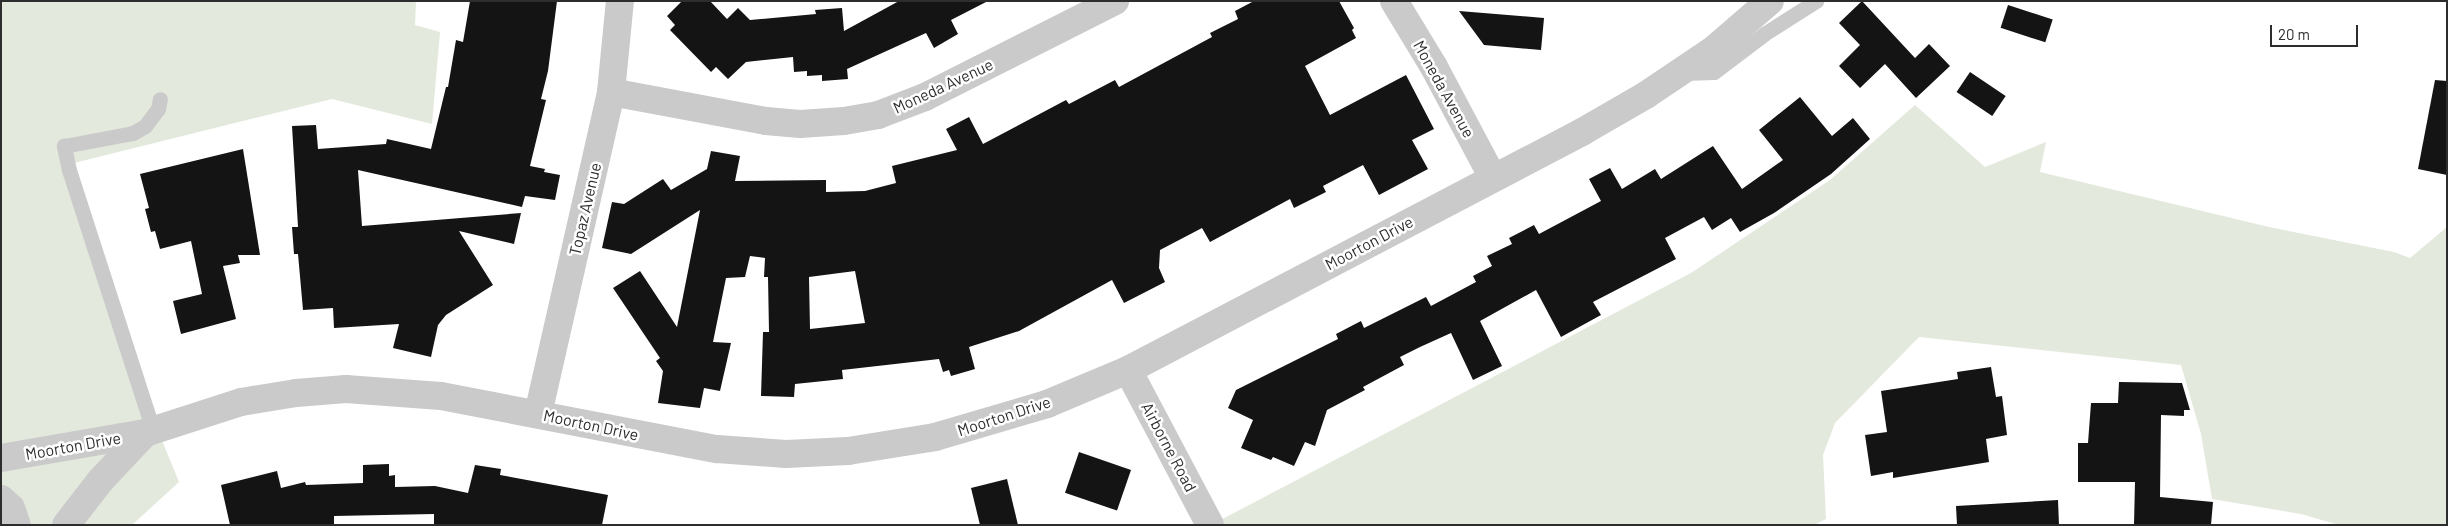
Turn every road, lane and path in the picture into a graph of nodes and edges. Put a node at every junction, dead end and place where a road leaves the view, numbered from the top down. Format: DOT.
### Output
graph roads {
  1 [pos="620,1"];
  2 [pos="1115,1"];
  3 [pos="1394,1"];
  4 [pos="1770,1"];
  5 [pos="1816,1"];
  6 [pos="1677,74"];
  7 [pos="611,92"];
  8 [pos="160,99"];
  9 [pos="1492,178"];
  10 [pos="1128,370"];
  11 [pos="538,414"];
  12 [pos="149,432"];
  13 [pos="1,458"];
  14 [pos="1,500"];
  15 [pos="17,525"];
  16 [pos="66,525"];
  17 [pos="1210,525"];
  1 -- 7 [label="street, Topaz Avenue"];
  2 -- 7 [label="street, Moneda Avenue"];
  3 -- 9 [label="street, Moneda Avenue"];
  4 -- 6 [label="street, Moorton Drive"];
  5 -- 6 [label="lane"];
  6 -- 9 [label="street, Moorton Drive"];
  7 -- 11 [label="street, Topaz Avenue"];
  8 -- 12 [label="lane"];
  9 -- 10 [label="street, Moorton Drive"];
  10 -- 11 [label="street, Moorton Drive"];
  10 -- 17 [label="street, Airborne Road"];
  11 -- 12 [label="street, Moorton Drive"];
  12 -- 13 [label="street, Moorton Drive"];
  12 -- 16 [label="street, Moorton Drive"];
  14 -- 15 [label="street"];
}
